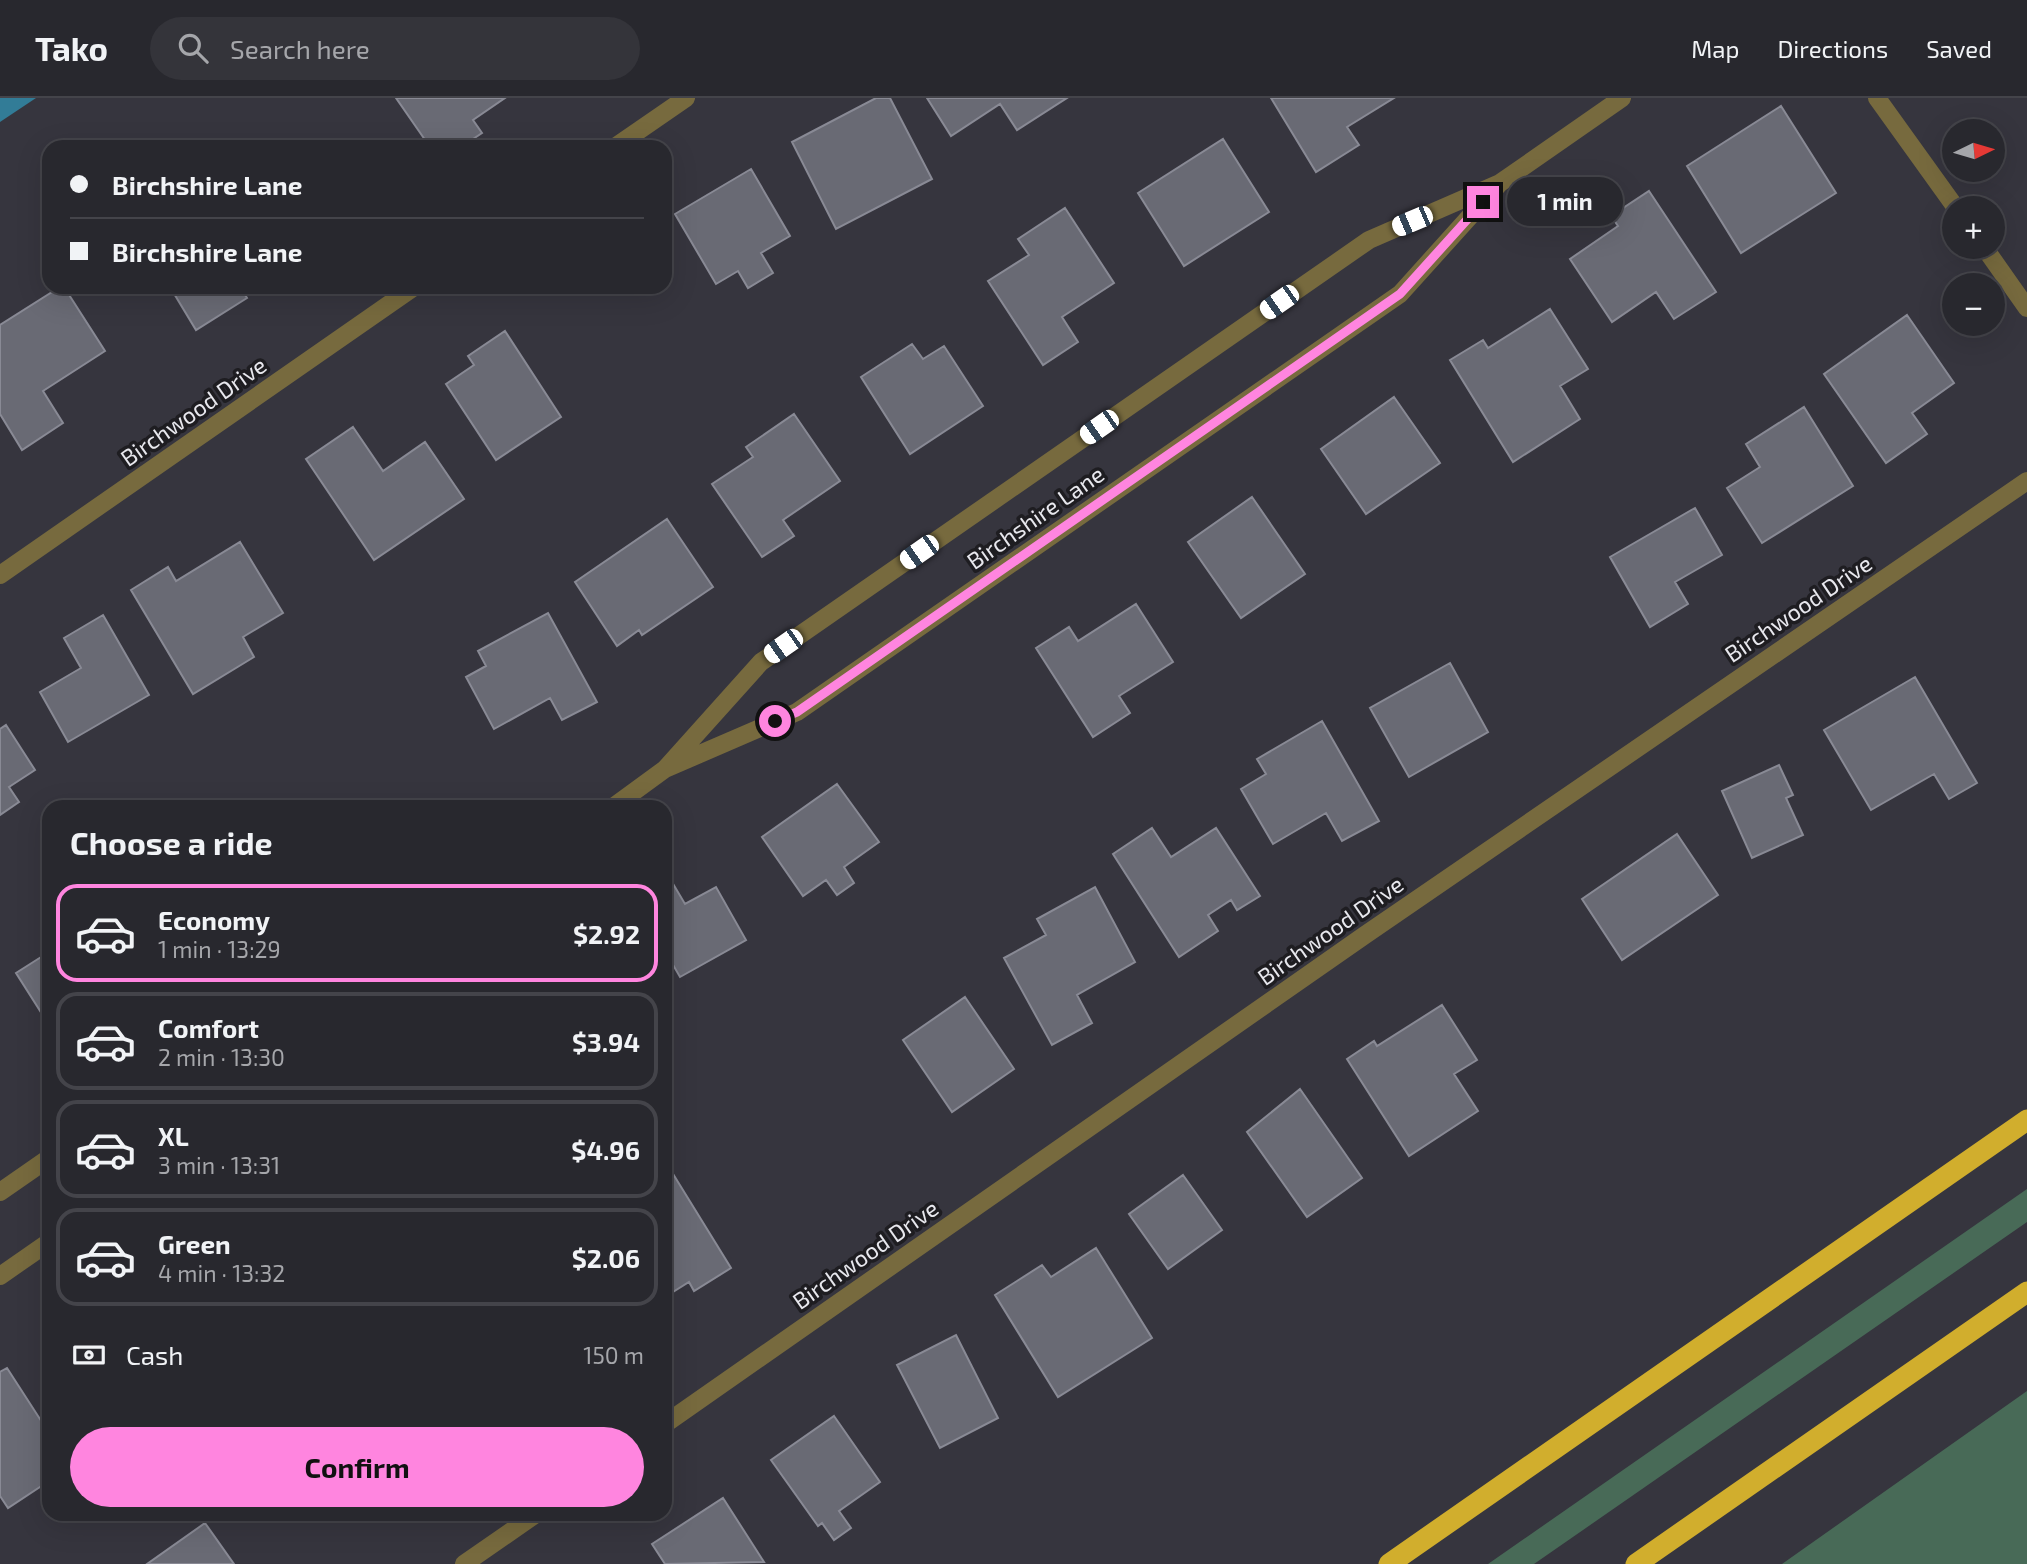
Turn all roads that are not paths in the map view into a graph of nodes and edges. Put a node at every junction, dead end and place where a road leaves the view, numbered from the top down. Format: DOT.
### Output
graph roads {
  1 [pos="686,98"];
  2 [pos="1622,98"];
  3 [pos="1877,98"];
  4 [pos="625,140"];
  5 [pos="1500,183"];
  6 [pos="1947,196"];
  7 [pos="1992,259"];
  8 [pos="404,294"];
  9 [pos="2027,308"];
  10 [pos="2027,481"];
  11 [pos="0,575"];
  12 [pos="665,769"];
  13 [pos="623,800"];
  14 [pos="2027,1120"];
  15 [pos="42,1163"];
  16 [pos="0,1192"];
  17 [pos="42,1247"];
  18 [pos="0,1276"];
  19 [pos="2027,1292"];
  20 [pos="672,1418"];
  21 [pos="526,1521"];
  22 [pos="464,1564"];
  23 [pos="1389,1564"];
  24 [pos="1636,1564"];
  1 -- 4 [label="street"];
  2 -- 5 [label="street, Birchshire Lane"];
  3 -- 6 [label="street"];
  5 -- 12 [label="street, Birchshire Lane"];
  5 -- 12 [label="street, Birchshire Lane"];
  7 -- 9 [label="street"];
  8 -- 11 [label="street, Birchwood Drive"];
  10 -- 20 [label="street, Birchwood Drive"];
  12 -- 13 [label="street, Birchshire Lane"];
  14 -- 23 [label="highway"];
  15 -- 16 [label="street"];
  17 -- 18 [label="street"];
  19 -- 24 [label="highway"];
  21 -- 22 [label="street"];
}
